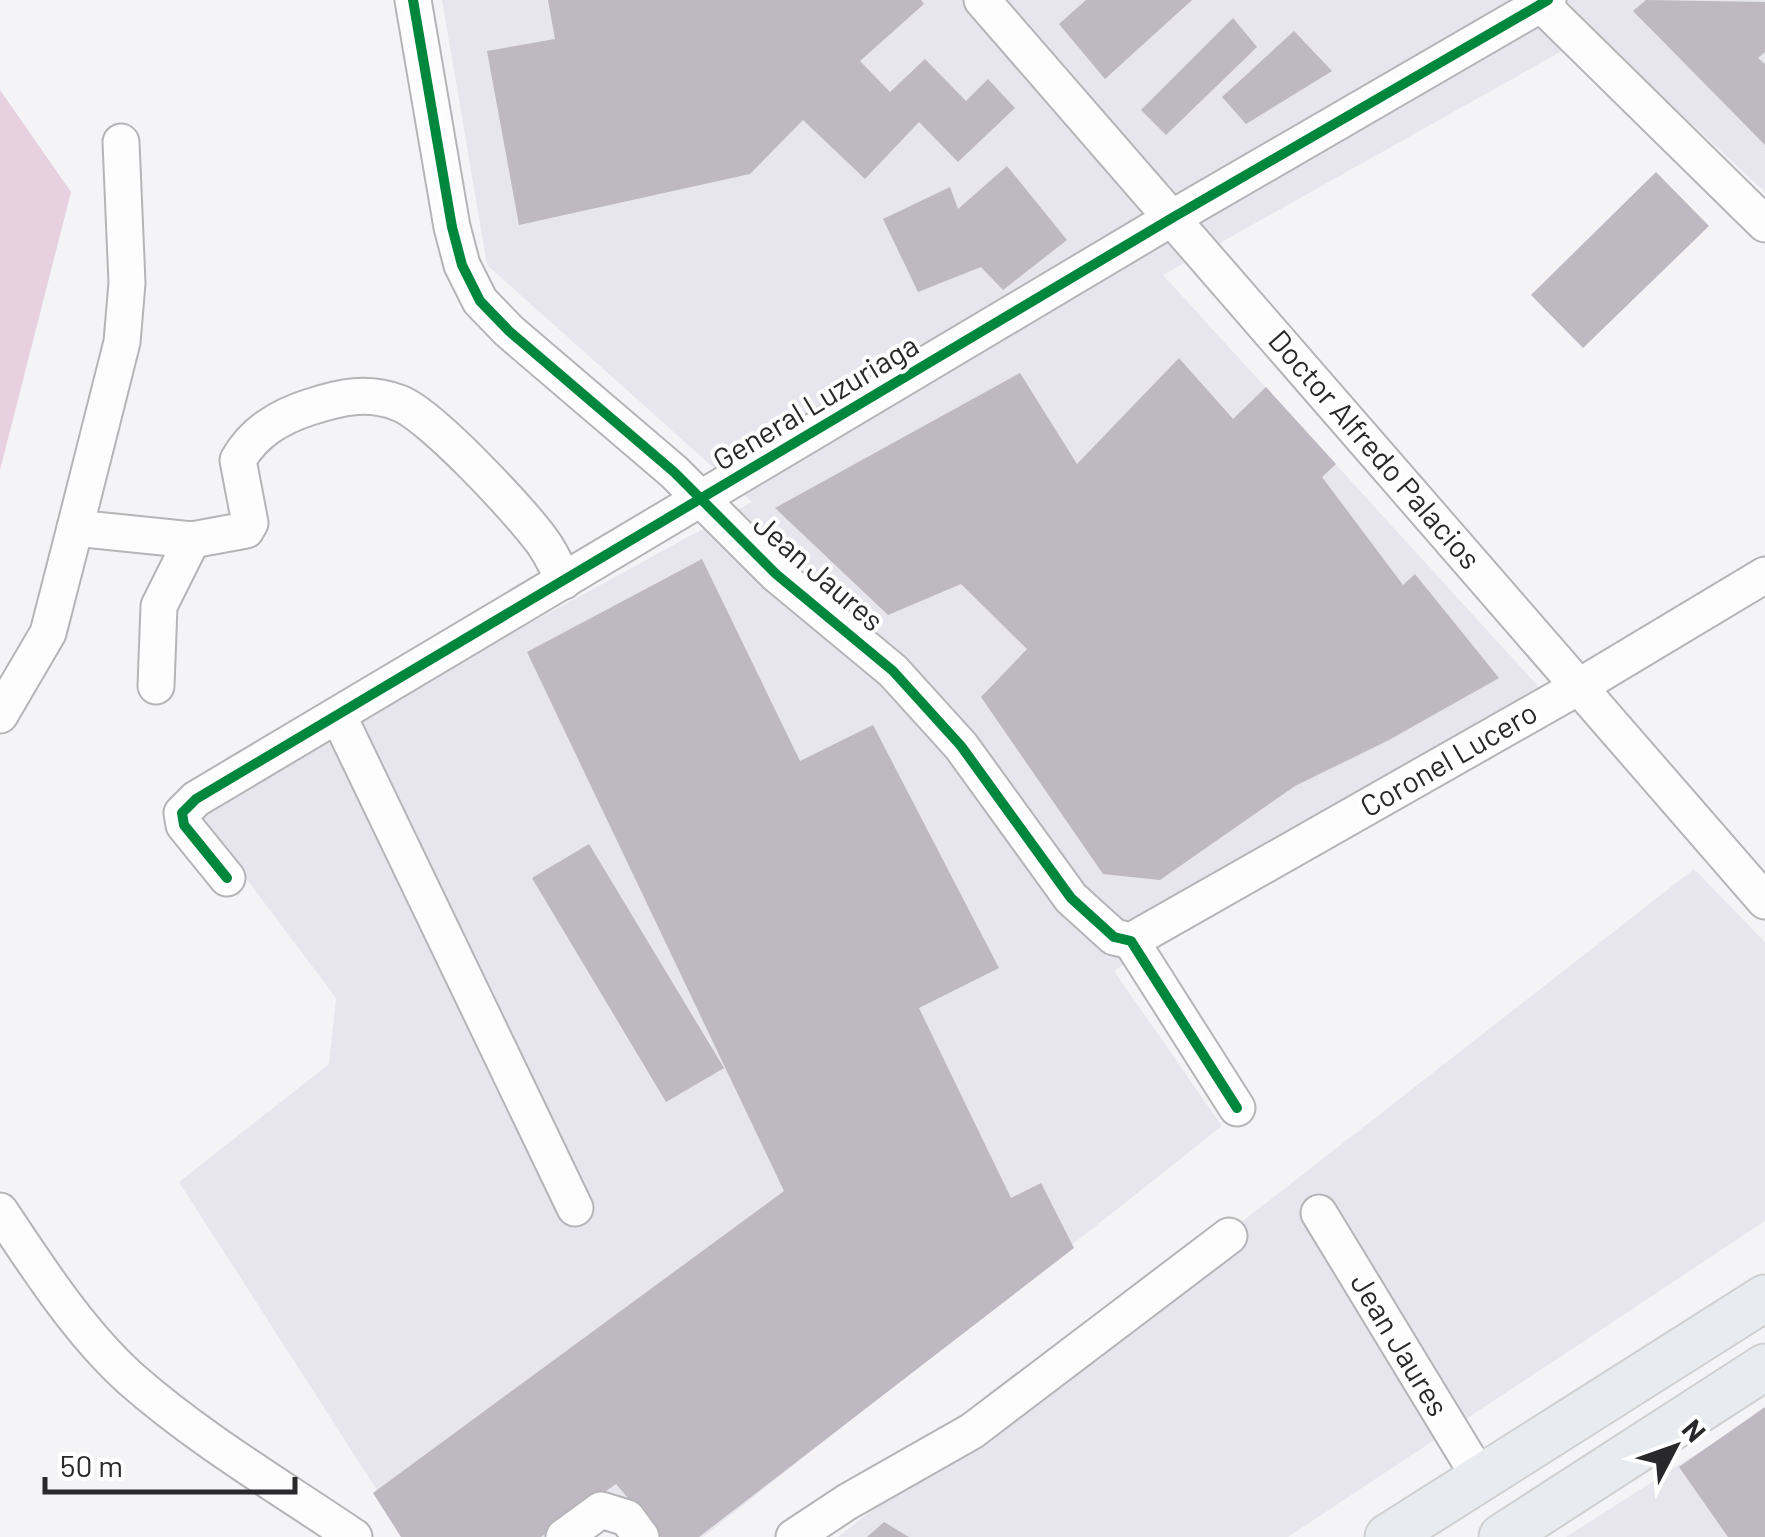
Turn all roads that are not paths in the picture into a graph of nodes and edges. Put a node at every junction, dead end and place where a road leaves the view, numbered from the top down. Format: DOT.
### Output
graph roads {
  1 [pos="413,0"];
  2 [pos="982,0"];
  3 [pos="1542,1"];
  4 [pos="121,142"];
  5 [pos="1172,218"];
  6 [pos="1765,224"];
  7 [pos="703,500"];
  8 [pos="75,528"];
  9 [pos="192,540"];
  10 [pos="1765,576"];
  11 [pos="564,581"];
  12 [pos="156,686"];
  13 [pos="1580,686"];
  14 [pos="0,715"];
  15 [pos="338,715"];
  16 [pos="228,878"];
  17 [pos="1765,901"];
  18 [pos="1131,940"];
  19 [pos="1238,1108"];
  20 [pos="576,1208"];
  21 [pos="0,1211"];
  22 [pos="1319,1213"];
  23 [pos="1230,1236"];
  24 [pos="1765,1298"];
  25 [pos="1765,1367"];
  26 [pos="1480,1478"];
  27 [pos="354,1537"];
  28 [pos="564,1537"];
  29 [pos="641,1537"];
  30 [pos="794,1537"];
  31 [pos="1388,1537"];
  32 [pos="1502,1537"];
  1 -- 7 [label="street, Jean Jaures"];
  2 -- 5 [label="street, Doctor Alfredo Palacios"];
  3 -- 5 [label="street, General Luzuriaga"];
  3 -- 6 [label="street"];
  4 -- 8 [label="street"];
  5 -- 7 [label="street, General Luzuriaga"];
  5 -- 13 [label="street, Doctor Alfredo Palacios"];
  7 -- 11 [label="street, General Luzuriaga"];
  7 -- 18 [label="street, Jean Jaures"];
  8 -- 9 [label="street"];
  8 -- 14 [label="street"];
  9 -- 11 [label="street"];
  9 -- 12 [label="street"];
  10 -- 13 [label="street, Coronel Lucero"];
  11 -- 15 [label="street, General Luzuriaga"];
  13 -- 17 [label="street, Doctor Alfredo Palacios"];
  13 -- 18 [label="street, Coronel Lucero"];
  15 -- 16 [label="street, General Luzuriaga"];
  15 -- 20 [label="street"];
  18 -- 19 [label="street, Jean Jaures"];
  21 -- 27 [label="street"];
  22 -- 26 [label="street, Jean Jaures"];
  23 -- 30 [label="street"];
  24 -- 26 [label="main road"];
  25 -- 32 [label="main road"];
  26 -- 31 [label="main road"];
  28 -- 29 [label="street"];
}
